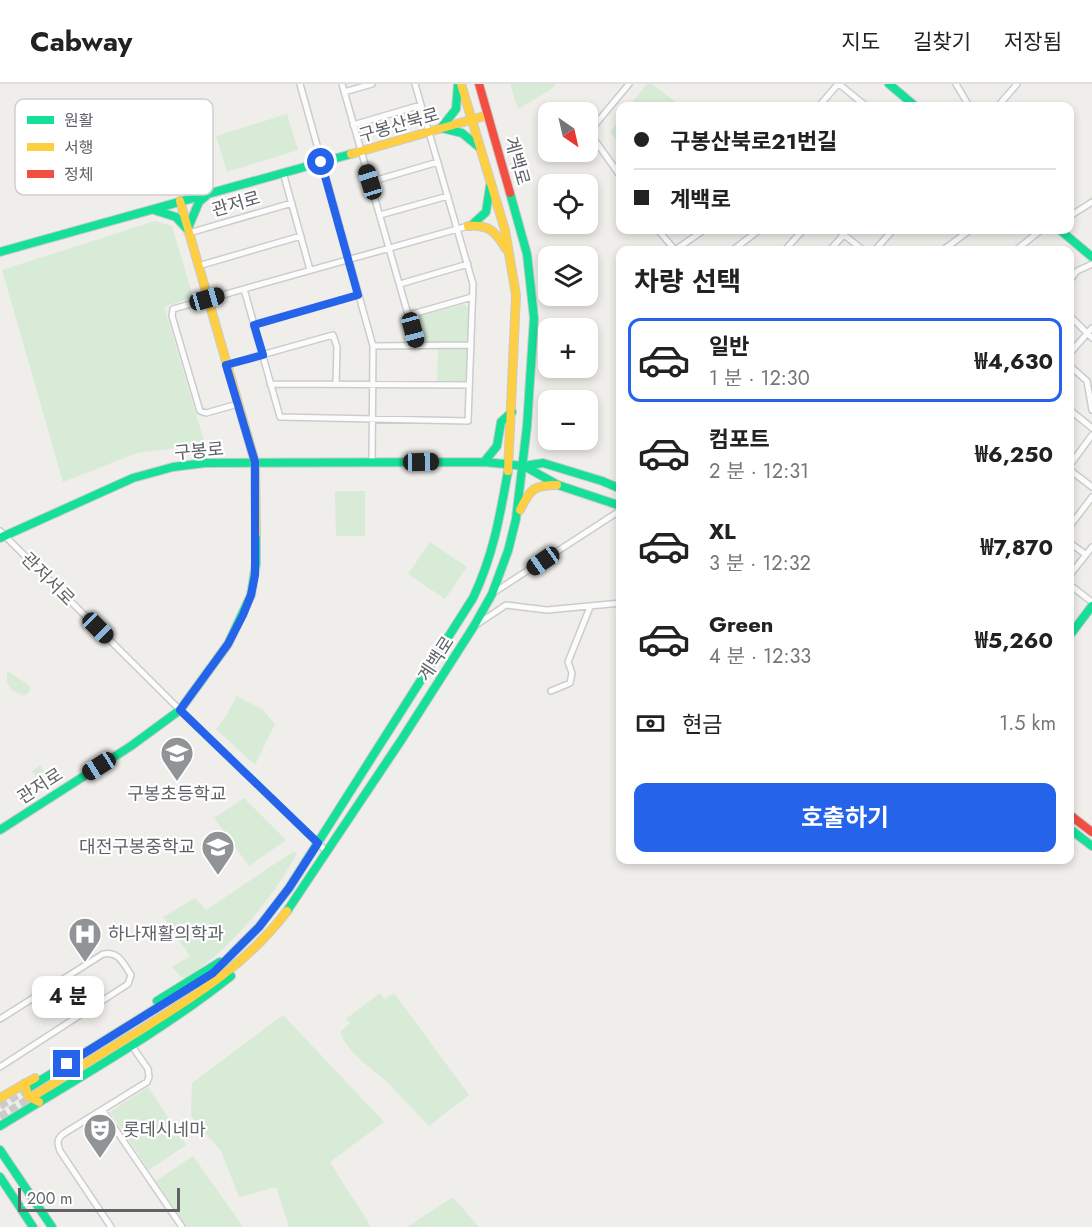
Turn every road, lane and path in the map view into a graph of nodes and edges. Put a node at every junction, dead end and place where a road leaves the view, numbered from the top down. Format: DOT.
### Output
graph roads {
  1 [pos="300,84"];
  2 [pos="342,84"];
  3 [pos="372,84"];
  4 [pos="415,84"];
  5 [pos="459,84"];
  6 [pos="479,84"];
  7 [pos="629,84"];
  8 [pos="839,84"];
  9 [pos="889,84"];
  10 [pos="956,84"];
  11 [pos="1017,84"];
  12 [pos="344,92"];
  13 [pos="823,102"];
  14 [pos="859,102"];
  15 [pos="910,102"];
  16 [pos="967,102"];
  17 [pos="1001,102"];
  18 [pos="421,105"];
  19 [pos="488,115"];
  20 [pos="472,120"];
  21 [pos="353,125"];
  22 [pos="441,128"];
  23 [pos="429,132"];
  24 [pos="481,148"];
  25 [pos="361,151"];
  26 [pos="321,162"];
  27 [pos="438,162"];
  28 [pos="616,170"];
  29 [pos="283,172"];
  30 [pos="370,182"];
  31 [pos="491,182"];
  32 [pos="213,192"];
  33 [pos="202,195"];
  34 [pos="208,195"];
  35 [pos="448,196"];
  36 [pos="180,201"];
  37 [pos="292,203"];
  38 [pos="1090,205"];
  39 [pos="150,210"];
  40 [pos="1074,214"];
  41 [pos="380,215"];
  42 [pos="468,226"];
  43 [pos="458,229"];
  44 [pos="189,231"];
  45 [pos="661,234"];
  46 [pos="698,234"];
  47 [pos="755,234"];
  48 [pos="799,234"];
  49 [pos="844,234"];
  50 [pos="848,234"];
  51 [pos="889,234"];
  52 [pos="965,234"];
  53 [pos="1036,234"];
  54 [pos="1065,234"];
  55 [pos="301,237"];
  56 [pos="672,246"];
  57 [pos="681,246"];
  58 [pos="739,246"];
  59 [pos="789,246"];
  60 [pos="834,246"];
  61 [pos="859,246"];
  62 [pos="879,246"];
  63 [pos="948,246"];
  64 [pos="1021,246"];
  65 [pos="390,248"];
  66 [pos="0,252"];
  67 [pos="512,257"];
  68 [pos="1092,257"];
  69 [pos="348,259"];
  70 [pos="468,264"];
  71 [pos="1092,264"];
  72 [pos="198,266"];
  73 [pos="310,270"];
  74 [pos="1074,275"];
  75 [pos="400,284"];
  76 [pos="244,288"];
  77 [pos="358,295"];
  78 [pos="472,297"];
  79 [pos="207,299"];
  80 [pos="409,315"];
  81 [pos="1074,319"];
  82 [pos="254,325"];
  83 [pos="1090,333"];
  84 [pos="471,345"];
  85 [pos="373,346"];
  86 [pos="417,346"];
  87 [pos="1074,349"];
  88 [pos="263,355"];
  89 [pos="226,365"];
  90 [pos="1074,370"];
  91 [pos="270,384"];
  92 [pos="336,384"];
  93 [pos="372,384"];
  94 [pos="469,385"];
  95 [pos="238,404"];
  96 [pos="1092,410"];
  97 [pos="512,412"];
  98 [pos="1074,413"];
  99 [pos="372,419"];
  100 [pos="1092,428"];
  101 [pos="1092,435"];
  102 [pos="1074,460"];
  103 [pos="255,462"];
  104 [pos="372,462"];
  105 [pos="484,462"];
  106 [pos="509,464"];
  107 [pos="524,466"];
  108 [pos="1074,473"];
  109 [pos="557,485"];
  110 [pos="1092,486"];
  111 [pos="616,487"];
  112 [pos="1092,497"];
  113 [pos="616,506"];
  114 [pos="616,511"];
  115 [pos="516,519"];
  116 [pos="1074,521"];
  117 [pos="1,535"];
  118 [pos="1074,546"];
  119 [pos="1092,547"];
  120 [pos="1085,554"];
  121 [pos="1074,569"];
  122 [pos="1074,588"];
  123 [pos="492,594"];
  124 [pos="616,603"];
  125 [pos="1092,604"];
  126 [pos="590,606"];
  127 [pos="474,626"];
  128 [pos="1074,629"];
  129 [pos="551,690"];
  130 [pos="180,710"];
  131 [pos="1074,818"];
  132 [pos="0,830"];
  133 [pos="1074,832"];
  134 [pos="1092,832"];
  135 [pos="318,843"];
  136 [pos="1092,846"];
  137 [pos="327,852"];
  138 [pos="242,960"];
  139 [pos="0,1019"];
  140 [pos="132,1046"];
  141 [pos="0,1067"];
  142 [pos="28,1085"];
  143 [pos="0,1098"];
  144 [pos="37,1099"];
  145 [pos="103,1111"];
  146 [pos="0,1126"];
  147 [pos="0,1150"];
  148 [pos="0,1177"];
  149 [pos="33,1227"];
  150 [pos="52,1227"];
  151 [pos="111,1227"];
  152 [pos="182,1227"];
  1 -- 26 [label="street"];
  2 -- 12 [label="street"];
  3 -- 12 [label="street"];
  4 -- 18 [label="street"];
  5 -- 20 [label="main road, 계백로"];
  5 -- 22 [label="main road"];
  6 -- 19 [label="main road, 계백로"];
  7 -- 28 [label="street"];
  8 -- 13 [label="street"];
  8 -- 14 [label="street"];
  9 -- 15 [label="main road"];
  10 -- 16 [label="street"];
  11 -- 17 [label="street"];
  12 -- 21 [label="street"];
  18 -- 21 [label="street"];
  18 -- 23 [label="street"];
  19 -- 20 [label="main road, 구봉산북로"];
  19 -- 107 [label="main road, 계백로"];
  20 -- 22 [label="main road, 구봉산북로"];
  20 -- 24 [label="main road, 계백로"];
  21 -- 25 [label="street"];
  22 -- 23 [label="main road, 구봉산북로"];
  22 -- 24 [label="main road"];
  23 -- 25 [label="main road, 구봉산북로"];
  23 -- 27 [label="street"];
  24 -- 31 [label="main road, 계백로"];
  25 -- 26 [label="main road, 구봉산북로"];
  25 -- 30 [label="street"];
  26 -- 29 [label="main road, 구봉산북로"];
  26 -- 69 [label="street"];
  27 -- 30 [label="street"];
  27 -- 35 [label="street"];
  29 -- 32 [label="main road, 구봉산북로"];
  29 -- 37 [label="street"];
  30 -- 41 [label="street"];
  31 -- 42 [label="main road"];
  31 -- 67 [label="main road, 계백로"];
  33 -- 36 [label="main road, 구봉산북로"];
  34 -- 44 [label="main road"];
  35 -- 41 [label="street"];
  35 -- 43 [label="street"];
  36 -- 39 [label="main road, 구봉산북로"];
  36 -- 44 [label="main road, 관저로"];
  37 -- 44 [label="street, 관저로"];
  37 -- 55 [label="street"];
  38 -- 40 [label="street"];
  39 -- 44 [label="main road"];
  39 -- 66 [label="main road, 구봉산북로"];
  41 -- 65 [label="street"];
  42 -- 43 [label="street"];
  42 -- 67 [label="main road"];
  43 -- 65 [label="street"];
  43 -- 70 [label="street"];
  44 -- 72 [label="main road, 관저로"];
  45 -- 56 [label="street"];
  46 -- 57 [label="street"];
  47 -- 58 [label="street"];
  48 -- 59 [label="street"];
  49 -- 60 [label="street"];
  50 -- 61 [label="street"];
  51 -- 62 [label="street"];
  52 -- 63 [label="street"];
  53 -- 64 [label="street"];
  54 -- 68 [label="main road"];
  55 -- 72 [label="street"];
  55 -- 73 [label="street"];
  65 -- 69 [label="street"];
  65 -- 75 [label="street"];
  67 -- 97 [label="main road, 계백로"];
  69 -- 73 [label="street"];
  69 -- 77 [label="street"];
  70 -- 75 [label="street"];
  70 -- 78 [label="street"];
  71 -- 74 [label="street"];
  72 -- 79 [label="main road, 관저로"];
  73 -- 76 [label="street"];
  75 -- 80 [label="street"];
  76 -- 79 [label="street"];
  76 -- 82 [label="street"];
  77 -- 82 [label="street"];
  77 -- 85 [label="street"];
  78 -- 80 [label="street"];
  78 -- 84 [label="street"];
  79 -- 89 [label="main road, 관저로"];
  79 -- 95 [label="street"];
  80 -- 86 [label="street"];
  81 -- 83 [label="street"];
  82 -- 88 [label="street"];
  83 -- 87 [label="street"];
  84 -- 86 [label="street"];
  84 -- 94 [label="street"];
  85 -- 86 [label="street"];
  85 -- 93 [label="street"];
  88 -- 89 [label="street"];
  88 -- 91 [label="street"];
  88 -- 92 [label="street"];
  89 -- 95 [label="main road, 관저로"];
  90 -- 96 [label="street"];
  91 -- 92 [label="street"];
  91 -- 99 [label="street"];
  92 -- 93 [label="street"];
  93 -- 94 [label="street"];
  93 -- 99 [label="street"];
  94 -- 99 [label="street"];
  95 -- 103 [label="main road, 관저로"];
  97 -- 105 [label="main road"];
  97 -- 106 [label="main road, 계백로"];
  98 -- 100 [label="street"];
  99 -- 104 [label="street"];
  101 -- 102 [label="street"];
  103 -- 104 [label="main road, 구봉로"];
  103 -- 117 [label="main road, 구봉로"];
  103 -- 130 [label="main road, 관저로"];
  104 -- 105 [label="main road, 구봉로"];
  105 -- 106 [label="main road, 구봉로"];
  106 -- 107 [label="main road, 구봉로"];
  106 -- 135 [label="main road, 계백로"];
  107 -- 109 [label="main road"];
  107 -- 111 [label="main road, 구봉로"];
  107 -- 115 [label="main road, 계백로"];
  108 -- 110 [label="street"];
  109 -- 113 [label="main road"];
  109 -- 115 [label="main road"];
  112 -- 116 [label="street"];
  114 -- 123 [label="street"];
  115 -- 123 [label="main road, 계백로"];
  117 -- 130 [label="street, 관저서로"];
  118 -- 120 [label="street"];
  119 -- 120 [label="street"];
  120 -- 121 [label="street"];
  122 -- 125 [label="street"];
  123 -- 127 [label="main road, 계백로"];
  124 -- 126 [label="street"];
  125 -- 128 [label="main road"];
  126 -- 127 [label="street"];
  126 -- 129 [label="street"];
  127 -- 137 [label="main road, 계백로"];
  130 -- 132 [label="main road, 관저로"];
  130 -- 135 [label="street, 관저서로"];
  131 -- 134 [label="main road"];
  133 -- 136 [label="main road"];
  135 -- 137 [label="street, 관저서로"];
  135 -- 142 [label="main road, 계백로"];
  137 -- 138 [label="main road, 계백로"];
  138 -- 140 [label="main road"];
  138 -- 144 [label="main road, 계백로"];
  139 -- 141 [label="street"];
  140 -- 144 [label="main road"];
  140 -- 145 [label="street"];
  142 -- 143 [label="main road, 계백로"];
  142 -- 144 [label="main road"];
  144 -- 146 [label="main road"];
  145 -- 151 [label="street"];
  145 -- 152 [label="street"];
  147 -- 150 [label="main road"];
  148 -- 149 [label="main road"];
}
